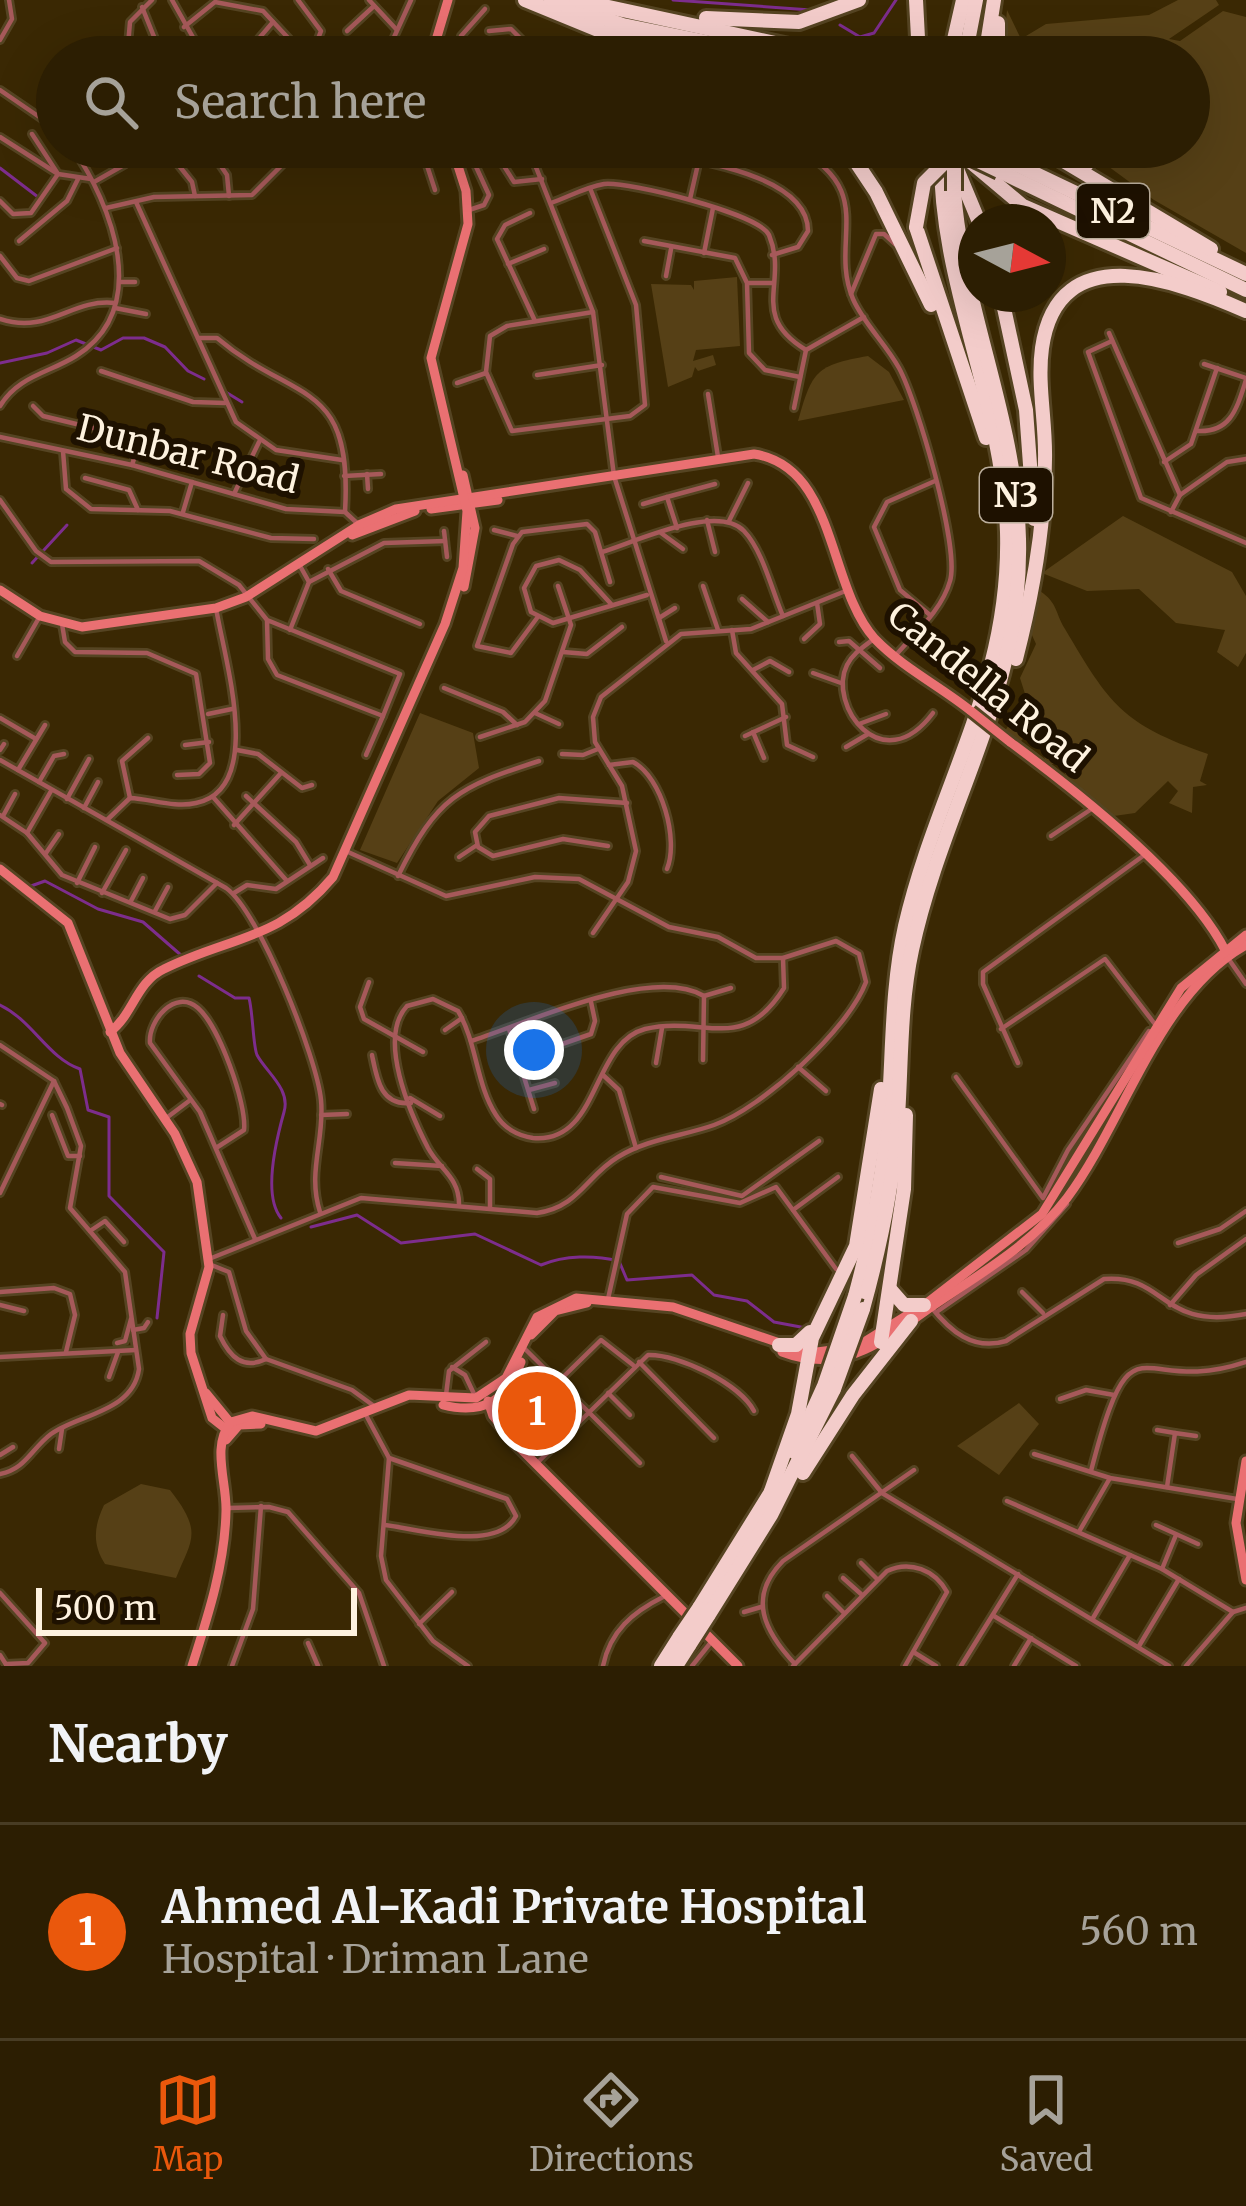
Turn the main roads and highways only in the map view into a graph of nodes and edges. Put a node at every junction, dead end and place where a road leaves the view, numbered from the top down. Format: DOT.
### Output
graph roads {
  1 [pos="448,0"];
  2 [pos="550,0"];
  3 [pos="576,0"];
  4 [pos="859,0"];
  5 [pos="916,0"];
  6 [pos="963,0"];
  7 [pos="976,0"];
  8 [pos="997,0"];
  9 [pos="530,2"];
  10 [pos="647,14"];
  11 [pos="437,36"];
  12 [pos="595,36"];
  13 [pos="622,36"];
  14 [pos="677,36"];
  15 [pos="746,36"];
  16 [pos="918,36"];
  17 [pos="955,36"];
  18 [pos="968,36"];
  19 [pos="989,36"];
  20 [pos="998,36"];
  21 [pos="458,168"];
  22 [pos="858,168"];
  23 [pos="935,168"];
  24 [pos="950,168"];
  25 [pos="959,168"];
  26 [pos="974,168"];
  27 [pos="993,168"];
  28 [pos="1024,168"];
  29 [pos="1075,168"];
  30 [pos="1092,168"];
  31 [pos="948,194"];
  32 [pos="973,204"];
  33 [pos="1192,238"];
  34 [pos="1246,271"];
  35 [pos="1246,290"];
  36 [pos="1246,307"];
  37 [pos="1005,312"];
  38 [pos="966,380"];
  39 [pos="468,502"];
  40 [pos="446,508"];
  41 [pos="360,528"];
  42 [pos="466,547"];
  43 [pos="1006,576"];
  44 [pos="0,590"];
  45 [pos="445,624"];
  46 [pos="1024,631"];
  47 [pos="963,798"];
  48 [pos="0,872"];
  49 [pos="904,930"];
  50 [pos="1246,935"];
  51 [pos="1246,945"];
  52 [pos="1226,952"];
  53 [pos="110,1032"];
  54 [pos="901,1044"];
  55 [pos="1084,1161"];
  56 [pos="890,1289"];
  57 [pos="859,1303"];
  58 [pos="930,1307"];
  59 [pos="820,1318"];
  60 [pos="911,1322"];
  61 [pos="882,1337"];
  62 [pos="774,1345"];
  63 [pos="808,1357"];
  64 [pos="829,1388"];
  65 [pos="203,1389"];
  66 [pos="482,1402"];
  67 [pos="218,1404"];
  68 [pos="244,1415"];
  69 [pos="364,1415"];
  70 [pos="212,1418"];
  71 [pos="230,1428"];
  72 [pos="220,1444"];
  73 [pos="1246,1461"];
  74 [pos="223,1462"];
  75 [pos="1246,1482"];
  76 [pos="771,1491"];
  77 [pos="1240,1499"];
  78 [pos="771,1515"];
  79 [pos="1244,1556"];
  80 [pos="1246,1580"];
  81 [pos="703,1612"];
  82 [pos="685,1640"];
  83 [pos="192,1665"];
  84 [pos="661,1666"];
  85 [pos="676,1666"];
  86 [pos="738,1666"];
  1 -- 11 [label="main road"];
  2 -- 14 [label="highway"];
  3 -- 10 [label="highway"];
  4 -- 10 [label="highway"];
  5 -- 16 [label="highway"];
  6 -- 17 [label="highway"];
  7 -- 18 [label="highway"];
  8 -- 19 [label="highway"];
  8 -- 20 [label="highway"];
  9 -- 12 [label="highway"];
  9 -- 13 [label="highway"];
  10 -- 15 [label="highway"];
  21 -- 39 [label="main road"];
  22 -- 38 [label="highway"];
  23 -- 38 [label="highway, bridge"];
  24 -- 31 [label="highway, N3, bridge"];
  25 -- 32 [label="highway"];
  26 -- 36 [label="highway"];
  27 -- 35 [label="highway, N2, bridge"];
  28 -- 34 [label="highway, N2"];
  29 -- 33 [label="highway"];
  30 -- 33 [label="highway"];
  31 -- 43 [label="highway, N3"];
  31 -- 47 [label="highway, N3"];
  33 -- 34 [label="highway"];
  36 -- 46 [label="highway"];
  37 -- 46 [label="highway"];
  38 -- 43 [label="highway"];
  39 -- 40 [label="main road"];
  39 -- 41 [label="main road"];
  39 -- 42 [label="main road"];
  39 -- 45 [label="main road"];
  39 -- 52 [label="main road, Candella Road, bridge"];
  40 -- 41 [label="main road"];
  40 -- 42 [label="main road"];
  41 -- 44 [label="main road"];
  42 -- 45 [label="main road"];
  43 -- 49 [label="highway, N3"];
  45 -- 53 [label="main road"];
  46 -- 47 [label="highway"];
  47 -- 54 [label="highway, N3"];
  48 -- 53 [label="main road"];
  49 -- 57 [label="highway, N3"];
  49 -- 59 [label="highway"];
  50 -- 52 [label="main road"];
  51 -- 52 [label="main road"];
  52 -- 55 [label="main road"];
  52 -- 55 [label="main road"];
  53 -- 65 [label="main road"];
  54 -- 56 [label="highway"];
  54 -- 57 [label="highway, N3"];
  55 -- 58 [label="main road"];
  55 -- 58 [label="main road"];
  56 -- 58 [label="highway"];
  56 -- 61 [label="highway"];
  57 -- 64 [label="highway, N3, bridge"];
  58 -- 60 [label="main road"];
  58 -- 61 [label="main road"];
  59 -- 62 [label="highway"];
  59 -- 63 [label="highway"];
  60 -- 61 [label="main road"];
  60 -- 78 [label="highway"];
  61 -- 63 [label="main road"];
  62 -- 63 [label="main road"];
  62 -- 66 [label="main road"];
  62 -- 66 [label="main road"];
  63 -- 76 [label="highway"];
  64 -- 76 [label="highway, N3"];
  64 -- 78 [label="highway, N3"];
  65 -- 67 [label="main road"];
  65 -- 70 [label="main road"];
  66 -- 69 [label="main road"];
  66 -- 69 [label="main road"];
  66 -- 86 [label="main road"];
  67 -- 68 [label="main road"];
  67 -- 71 [label="main road"];
  68 -- 69 [label="main road"];
  68 -- 71 [label="main road"];
  69 -- 71 [label="main road"];
  70 -- 71 [label="main road"];
  70 -- 72 [label="main road"];
  71 -- 72 [label="main road"];
  71 -- 74 [label="main road"];
  72 -- 74 [label="main road"];
  73 -- 77 [label="main road"];
  74 -- 83 [label="main road"];
  75 -- 77 [label="main road"];
  76 -- 81 [label="highway, N3"];
  77 -- 79 [label="main road"];
  78 -- 81 [label="highway, N3"];
  79 -- 80 [label="main road"];
  81 -- 82 [label="highway, N3, bridge"];
  82 -- 84 [label="highway, N3"];
  82 -- 85 [label="highway, N3"];
}
